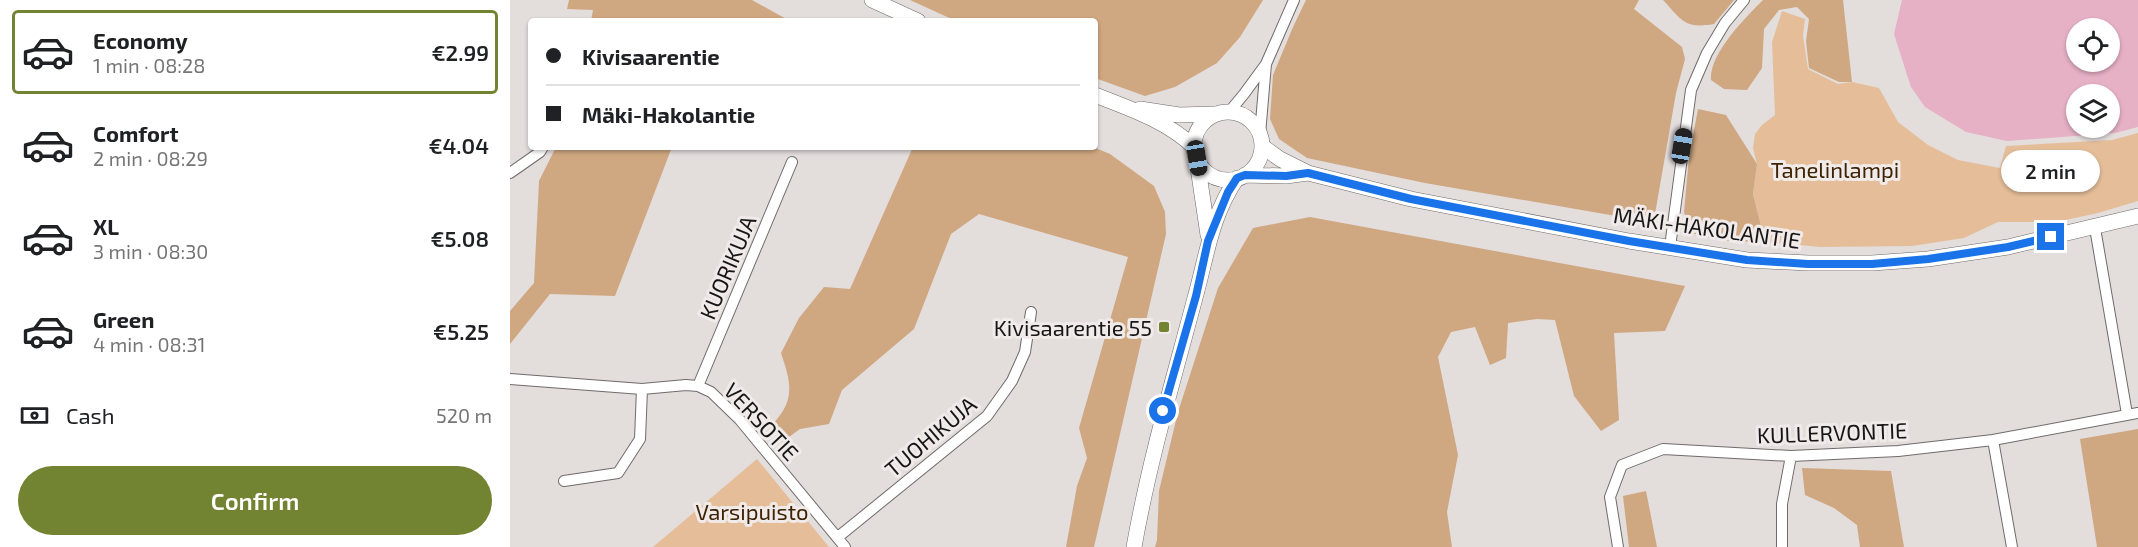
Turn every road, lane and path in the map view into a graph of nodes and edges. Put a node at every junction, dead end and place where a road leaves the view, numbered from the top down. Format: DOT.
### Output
graph roads {
  1 [pos="872,0"];
  2 [pos="1294,0"];
  3 [pos="1744,0"];
  4 [pos="911,18"];
  5 [pos="1266,64"];
  6 [pos="1098,96"];
  7 [pos="1123,106"];
  8 [pos="1223,113"];
  9 [pos="1261,140"];
  10 [pos="541,150"];
  11 [pos="1196,153"];
  12 [pos="792,162"];
  13 [pos="510,173"];
  14 [pos="1308,173"];
  15 [pos="1241,177"];
  16 [pos="2138,216"];
  17 [pos="2095,228"];
  18 [pos="1208,241"];
  19 [pos="1670,247"];
  20 [pos="1031,312"];
  21 [pos="510,379"];
  22 [pos="698,386"];
  23 [pos="642,389"];
  24 [pos="2133,414"];
  25 [pos="1993,440"];
  26 [pos="1791,456"];
  27 [pos="564,481"];
  28 [pos="838,537"];
  29 [pos="845,547"];
  30 [pos="1134,547"];
  31 [pos="1618,547"];
  32 [pos="1782,547"];
  33 [pos="2012,547"];
  1 -- 4 [label="street"];
  2 -- 5 [label="street"];
  3 -- 19 [label="street"];
  5 -- 8 [label="street"];
  5 -- 9 [label="street"];
  6 -- 7 [label="street"];
  7 -- 8 [label="street"];
  7 -- 11 [label="street"];
  8 -- 9 [label="street"];
  8 -- 11 [label="street"];
  9 -- 14 [label="street, MÄKI-HAKOLANTIE"];
  9 -- 15 [label="street"];
  10 -- 13 [label="street"];
  11 -- 15 [label="street"];
  11 -- 18 [label="street"];
  12 -- 22 [label="street, KUORIKUJA"];
  14 -- 15 [label="street, MÄKI-HAKOLANTIE"];
  14 -- 19 [label="street, MÄKI-HAKOLANTIE"];
  15 -- 18 [label="street"];
  16 -- 17 [label="street, MÄKI-HAKOLANTIE"];
  17 -- 19 [label="street, MÄKI-HAKOLANTIE"];
  17 -- 24 [label="street"];
  18 -- 30 [label="street"];
  20 -- 28 [label="street, TUOHIKUJA"];
  21 -- 23 [label="street, VERSOTIE"];
  22 -- 23 [label="street, VERSOTIE"];
  22 -- 28 [label="street, VERSOTIE"];
  23 -- 27 [label="street"];
  24 -- 25 [label="street, KULLERVONTIE"];
  25 -- 26 [label="street, KULLERVONTIE"];
  25 -- 33 [label="street"];
  26 -- 31 [label="street, KULLERVONTIE"];
  26 -- 32 [label="street"];
  28 -- 29 [label="street, VERSOTIE"];
}
